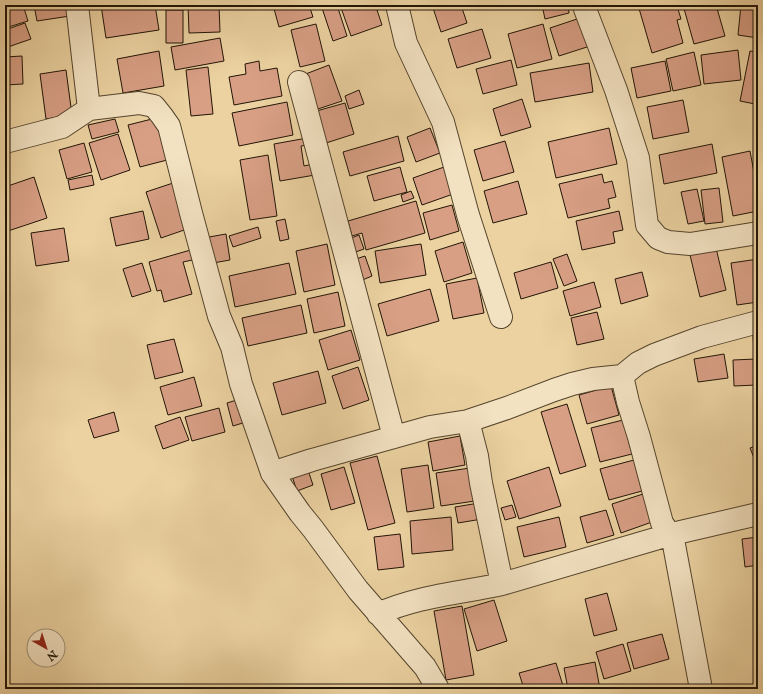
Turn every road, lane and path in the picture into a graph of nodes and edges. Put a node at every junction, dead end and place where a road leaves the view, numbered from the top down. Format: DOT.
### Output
graph roads {
  1 [pos="77,5"];
  2 [pos="396,5"];
  3 [pos="585,5"];
  4 [pos="299,82"];
  5 [pos="89,109"];
  6 [pos="5,142"];
  7 [pos="758,233"];
  8 [pos="501,317"];
  9 [pos="758,322"];
  10 [pos="622,376"];
  11 [pos="468,421"];
  12 [pos="394,437"];
  13 [pos="272,473"];
  14 [pos="758,514"];
  15 [pos="672,534"];
  16 [pos="502,584"];
  17 [pos="378,614"];
  18 [pos="438,689"];
  19 [pos="701,689"];
  1 -- 5 [label="street"];
  2 -- 8 [label="street"];
  3 -- 7 [label="street"];
  4 -- 12 [label="street"];
  5 -- 6 [label="street"];
  5 -- 13 [label="street"];
  9 -- 10 [label="street"];
  10 -- 11 [label="street"];
  10 -- 15 [label="street"];
  11 -- 12 [label="street"];
  11 -- 16 [label="street"];
  12 -- 13 [label="street"];
  13 -- 17 [label="street"];
  14 -- 15 [label="street"];
  15 -- 16 [label="street"];
  15 -- 19 [label="street"];
  16 -- 17 [label="street"];
  17 -- 18 [label="street"];
}
